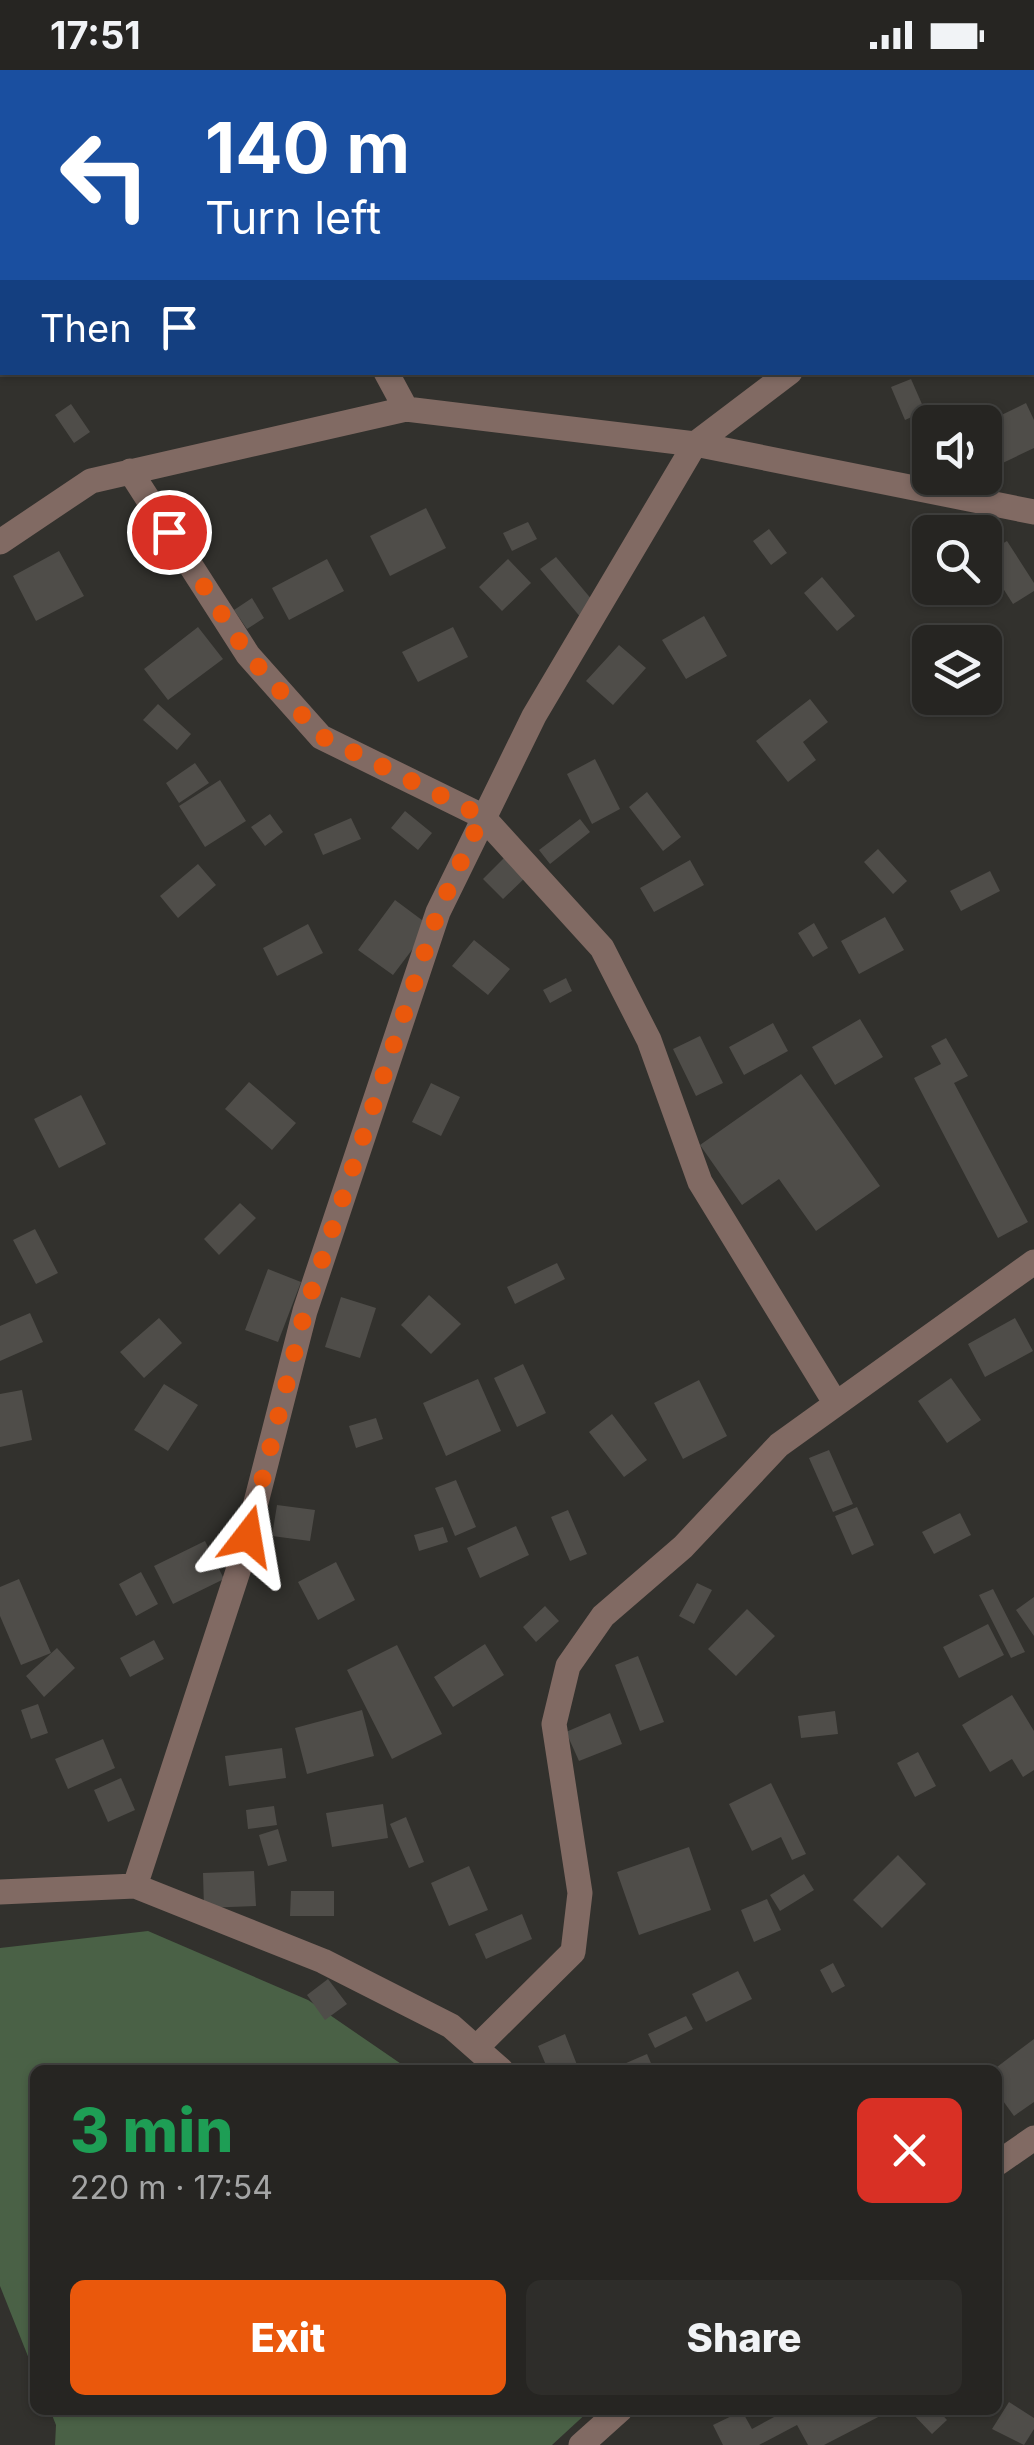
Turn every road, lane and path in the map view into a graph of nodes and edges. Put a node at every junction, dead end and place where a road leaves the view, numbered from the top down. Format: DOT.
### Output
graph roads {
  1 [pos="388,375"];
  2 [pos="786,375"];
  3 [pos="406,410"];
  4 [pos="694,444"];
  5 [pos="130,472"];
  6 [pos="1034,512"];
  7 [pos="0,542"];
  8 [pos="482,816"];
  9 [pos="1034,1262"];
  10 [pos="836,1404"];
  11 [pos="134,1886"];
  12 [pos="0,1892"];
  13 [pos="476,2048"];
  14 [pos="495,2065"];
  15 [pos="1034,2138"];
  16 [pos="1002,2159"];
  17 [pos="614,2415"];
  18 [pos="581,2445"];
  1 -- 3 [label="street"];
  2 -- 4 [label="street"];
  3 -- 4 [label="street"];
  3 -- 5 [label="street"];
  4 -- 6 [label="street"];
  4 -- 8 [label="street"];
  5 -- 7 [label="street"];
  5 -- 8 [label="street"];
  8 -- 10 [label="street"];
  8 -- 11 [label="street"];
  9 -- 10 [label="street"];
  10 -- 13 [label="street"];
  11 -- 12 [label="street"];
  11 -- 13 [label="street"];
  13 -- 14 [label="street"];
  15 -- 16 [label="street"];
  17 -- 18 [label="street"];
}
